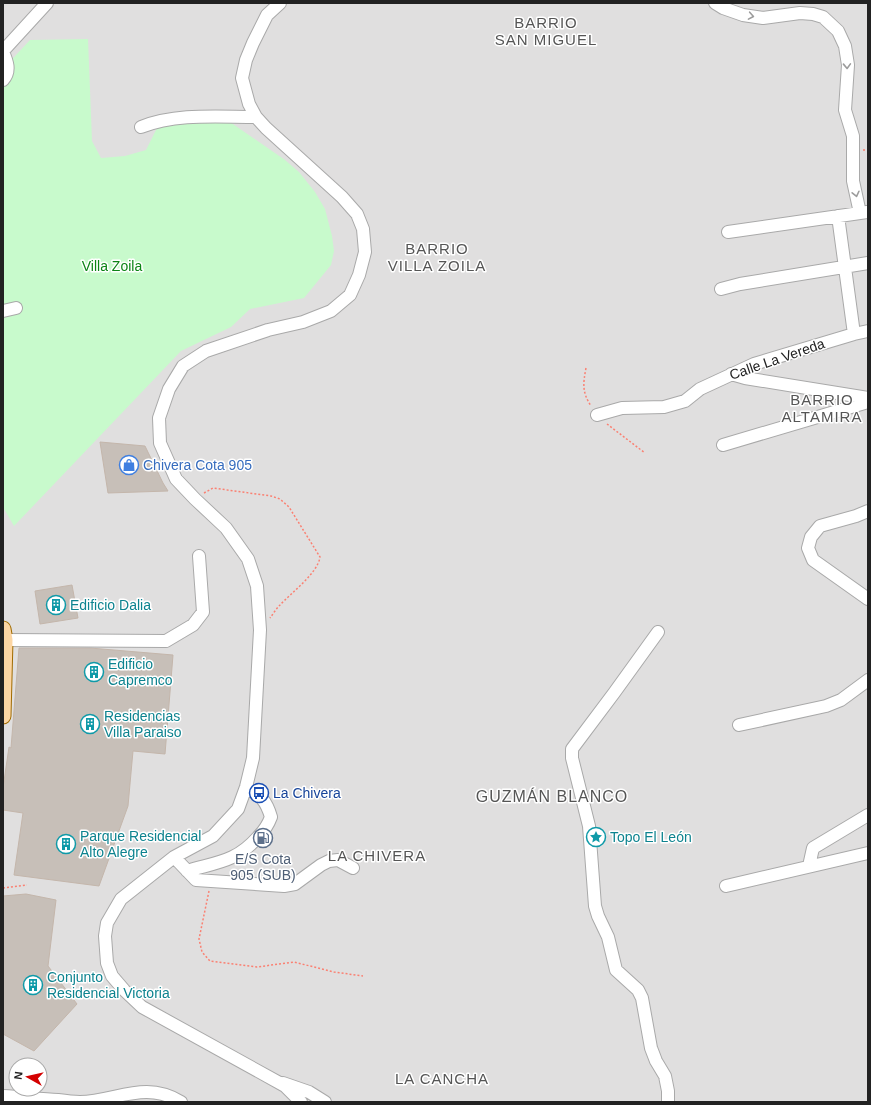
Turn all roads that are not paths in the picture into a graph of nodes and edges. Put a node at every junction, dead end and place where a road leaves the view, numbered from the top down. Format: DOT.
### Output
graph roads {
  1 [pos="47,3"];
  2 [pos="280,3"];
  3 [pos="715,3"];
  4 [pos="3,52"];
  5 [pos="3,80"];
  6 [pos="256,117"];
  7 [pos="141,127"];
  8 [pos="864,213"];
  9 [pos="838,216"];
  10 [pos="728,232"];
  11 [pos="868,263"];
  12 [pos="844,266"];
  13 [pos="722,289"];
  14 [pos="16,308"];
  15 [pos="3,310"];
  16 [pos="868,331"];
  17 [pos="854,334"];
  18 [pos="731,374"];
  19 [pos="868,398"];
  20 [pos="868,402"];
  21 [pos="597,415"];
  22 [pos="723,445"];
  23 [pos="868,511"];
  24 [pos="199,556"];
  25 [pos="868,599"];
  26 [pos="658,632"];
  27 [pos="4,635"];
  28 [pos="868,680"];
  29 [pos="3,716"];
  30 [pos="739,725"];
  31 [pos="246,787"];
  32 [pos="867,817"];
  33 [pos="868,853"];
  34 [pos="174,857"];
  35 [pos="810,866"];
  36 [pos="353,868"];
  37 [pos="187,871"];
  38 [pos="726,886"];
  39 [pos="274,1080"];
  40 [pos="6,1098"];
  41 [pos="29,1100"];
  42 [pos="181,1102"];
  43 [pos="301,1102"];
  44 [pos="325,1102"];
  45 [pos="668,1102"];
  1 -- 4 [label="street"];
  2 -- 6 [label="street"];
  3 -- 8 [label="street, one-way"];
  4 -- 5 [label="street"];
  6 -- 7 [label="street"];
  6 -- 31 [label="street"];
  8 -- 9 [label="street"];
  9 -- 10 [label="street"];
  9 -- 12 [label="street"];
  11 -- 12 [label="street"];
  12 -- 13 [label="street"];
  12 -- 17 [label="street"];
  14 -- 15 [label="street"];
  16 -- 17 [label="street, Calle La Vereda"];
  17 -- 18 [label="street, Calle La Vereda"];
  18 -- 19 [label="street"];
  18 -- 21 [label="street, Calle La Vereda"];
  20 -- 22 [label="street"];
  23 -- 25 [label="street"];
  24 -- 27 [label="street"];
  26 -- 45 [label="street"];
  27 -- 29 [label="main road"];
  28 -- 30 [label="street"];
  31 -- 34 [label="street"];
  31 -- 37 [label="street"];
  32 -- 35 [label="street"];
  33 -- 35 [label="street"];
  34 -- 37 [label="street"];
  34 -- 39 [label="street"];
  35 -- 38 [label="street"];
  36 -- 37 [label="street"];
  39 -- 43 [label="street"];
  39 -- 44 [label="street"];
  40 -- 41 [label="street"];
  41 -- 42 [label="street"];
}
